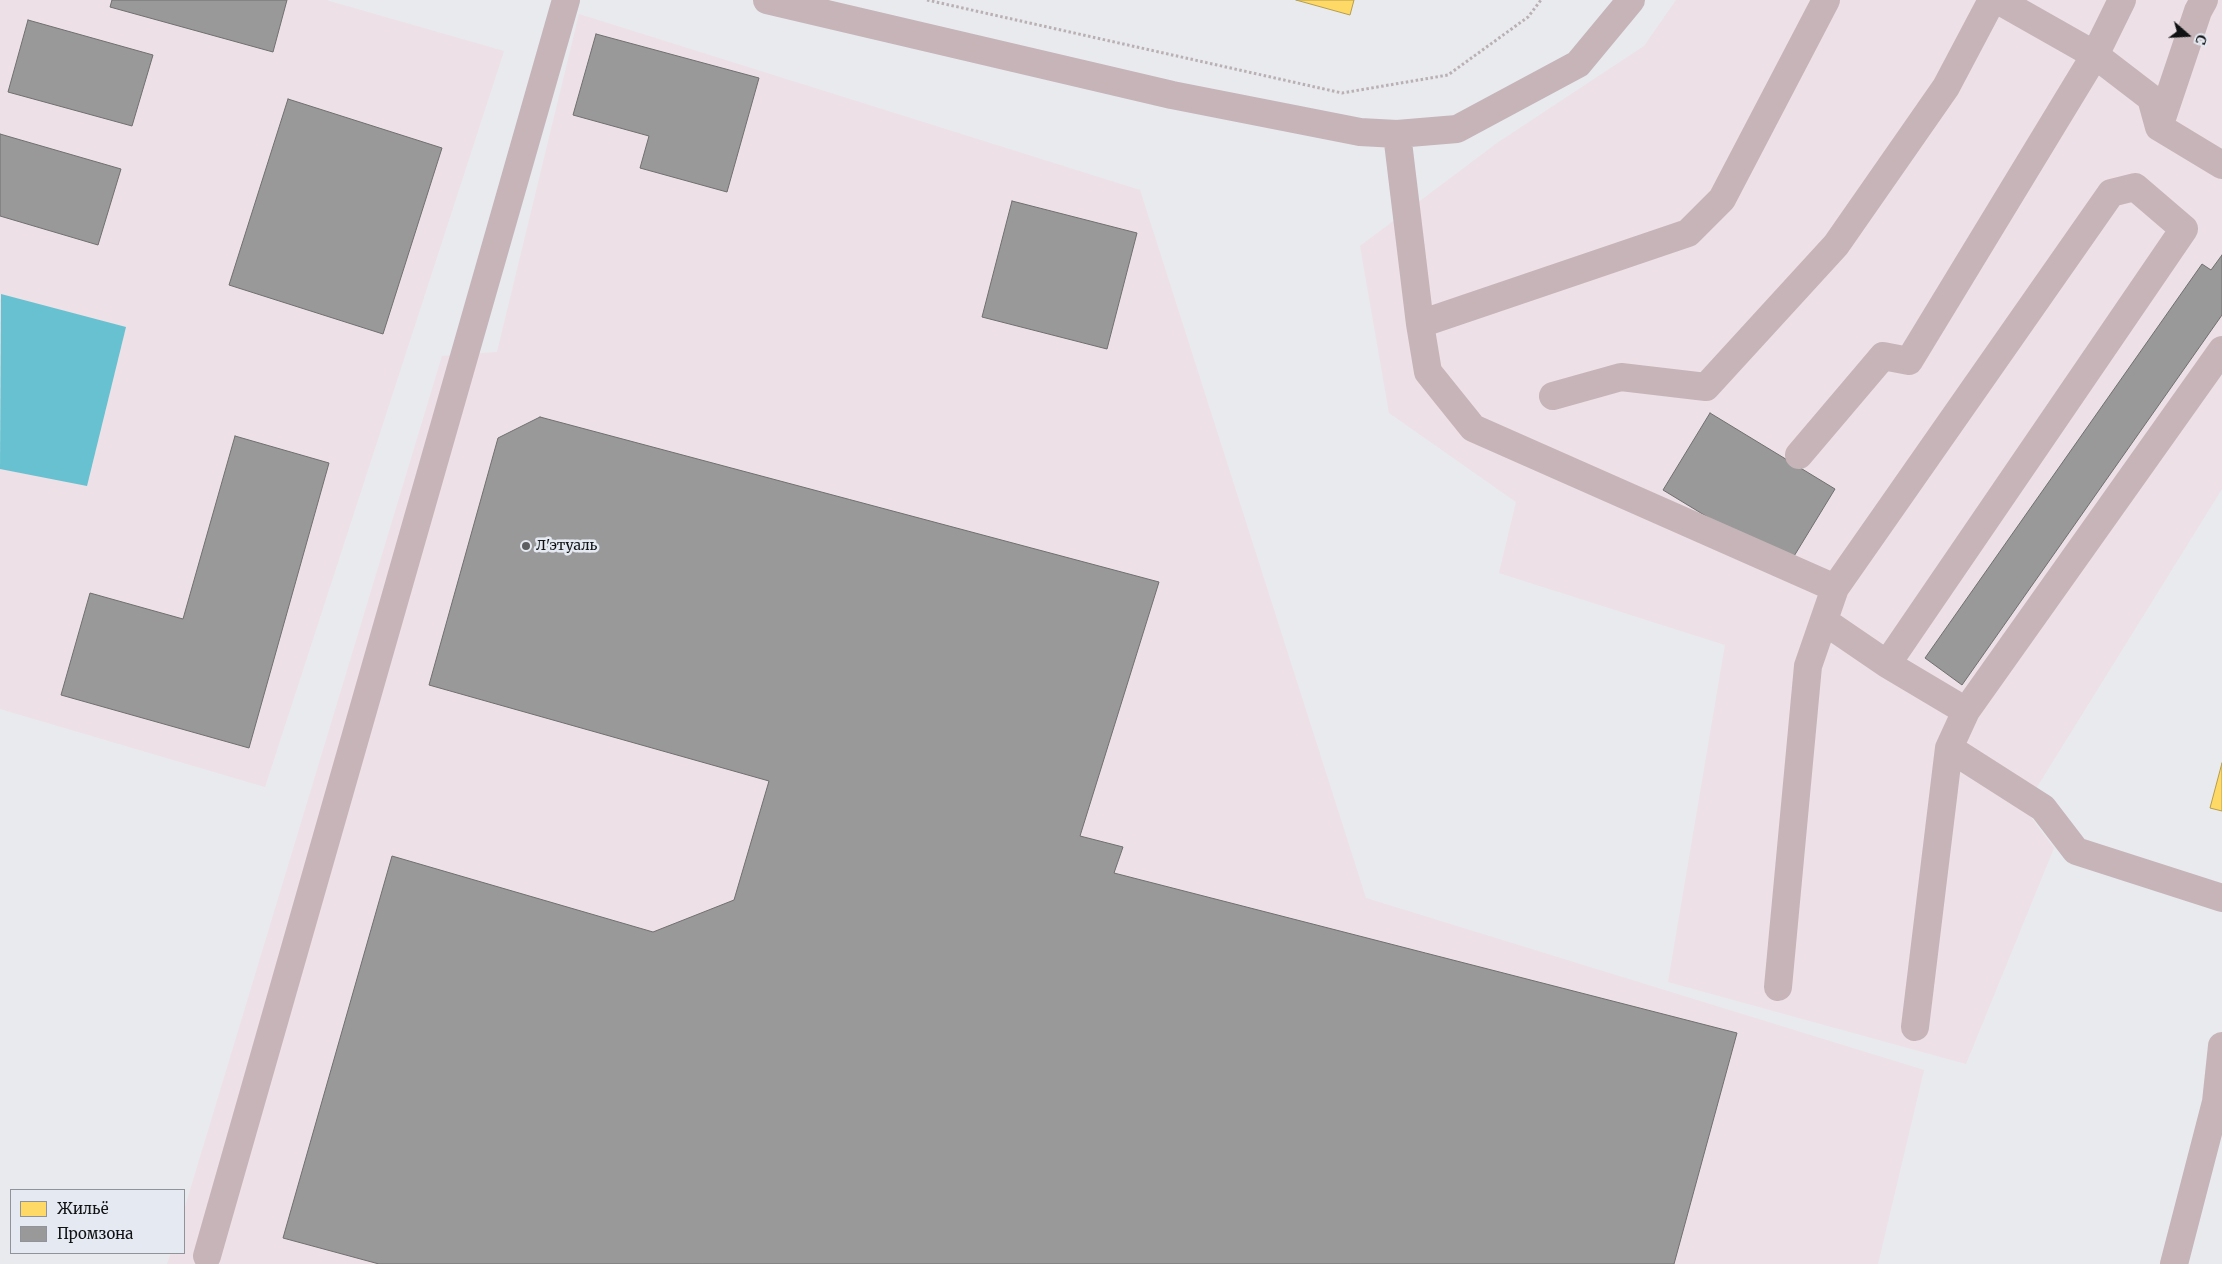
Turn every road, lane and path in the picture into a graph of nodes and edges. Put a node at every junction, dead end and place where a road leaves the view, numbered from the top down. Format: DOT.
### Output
graph roads {
  1 [pos="566,0"];
  2 [pos="927,0"];
  3 [pos="1541,0"];
  4 [pos="1631,0"];
  5 [pos="1826,0"];
  6 [pos="1992,0"];
  7 [pos="1998,0"];
  8 [pos="2122,0"];
  9 [pos="2204,0"];
  10 [pos="782,2"];
  11 [pos="2095,56"];
  12 [pos="2159,127"];
  13 [pos="1397,134"];
  14 [pos="2222,166"];
  15 [pos="1420,324"];
  16 [pos="2222,350"];
  17 [pos="1553,396"];
  18 [pos="1799,455"];
  19 [pos="1835,588"];
  20 [pos="1824,621"];
  21 [pos="1887,664"];
  22 [pos="1966,711"];
  23 [pos="1949,748"];
  24 [pos="2222,898"];
  25 [pos="1778,987"];
  26 [pos="1915,1027"];
  27 [pos="2222,1046"];
  28 [pos="207,1256"];
  29 [pos="2174,1264"];
  1 -- 28 [label="street"];
  2 -- 3 [label="path"];
  4 -- 13 [label="street"];
  5 -- 15 [label="street"];
  6 -- 17 [label="street"];
  7 -- 11 [label="street"];
  8 -- 11 [label="street"];
  9 -- 12 [label="street"];
  10 -- 13 [label="street"];
  11 -- 12 [label="street"];
  11 -- 18 [label="street"];
  12 -- 14 [label="street"];
  13 -- 15 [label="street"];
  15 -- 19 [label="street"];
  16 -- 22 [label="street"];
  19 -- 20 [label="street"];
  19 -- 21 [label="street"];
  20 -- 21 [label="street"];
  20 -- 25 [label="street"];
  21 -- 22 [label="street"];
  22 -- 23 [label="street"];
  23 -- 24 [label="street"];
  23 -- 26 [label="street"];
  27 -- 29 [label="street"];
}
